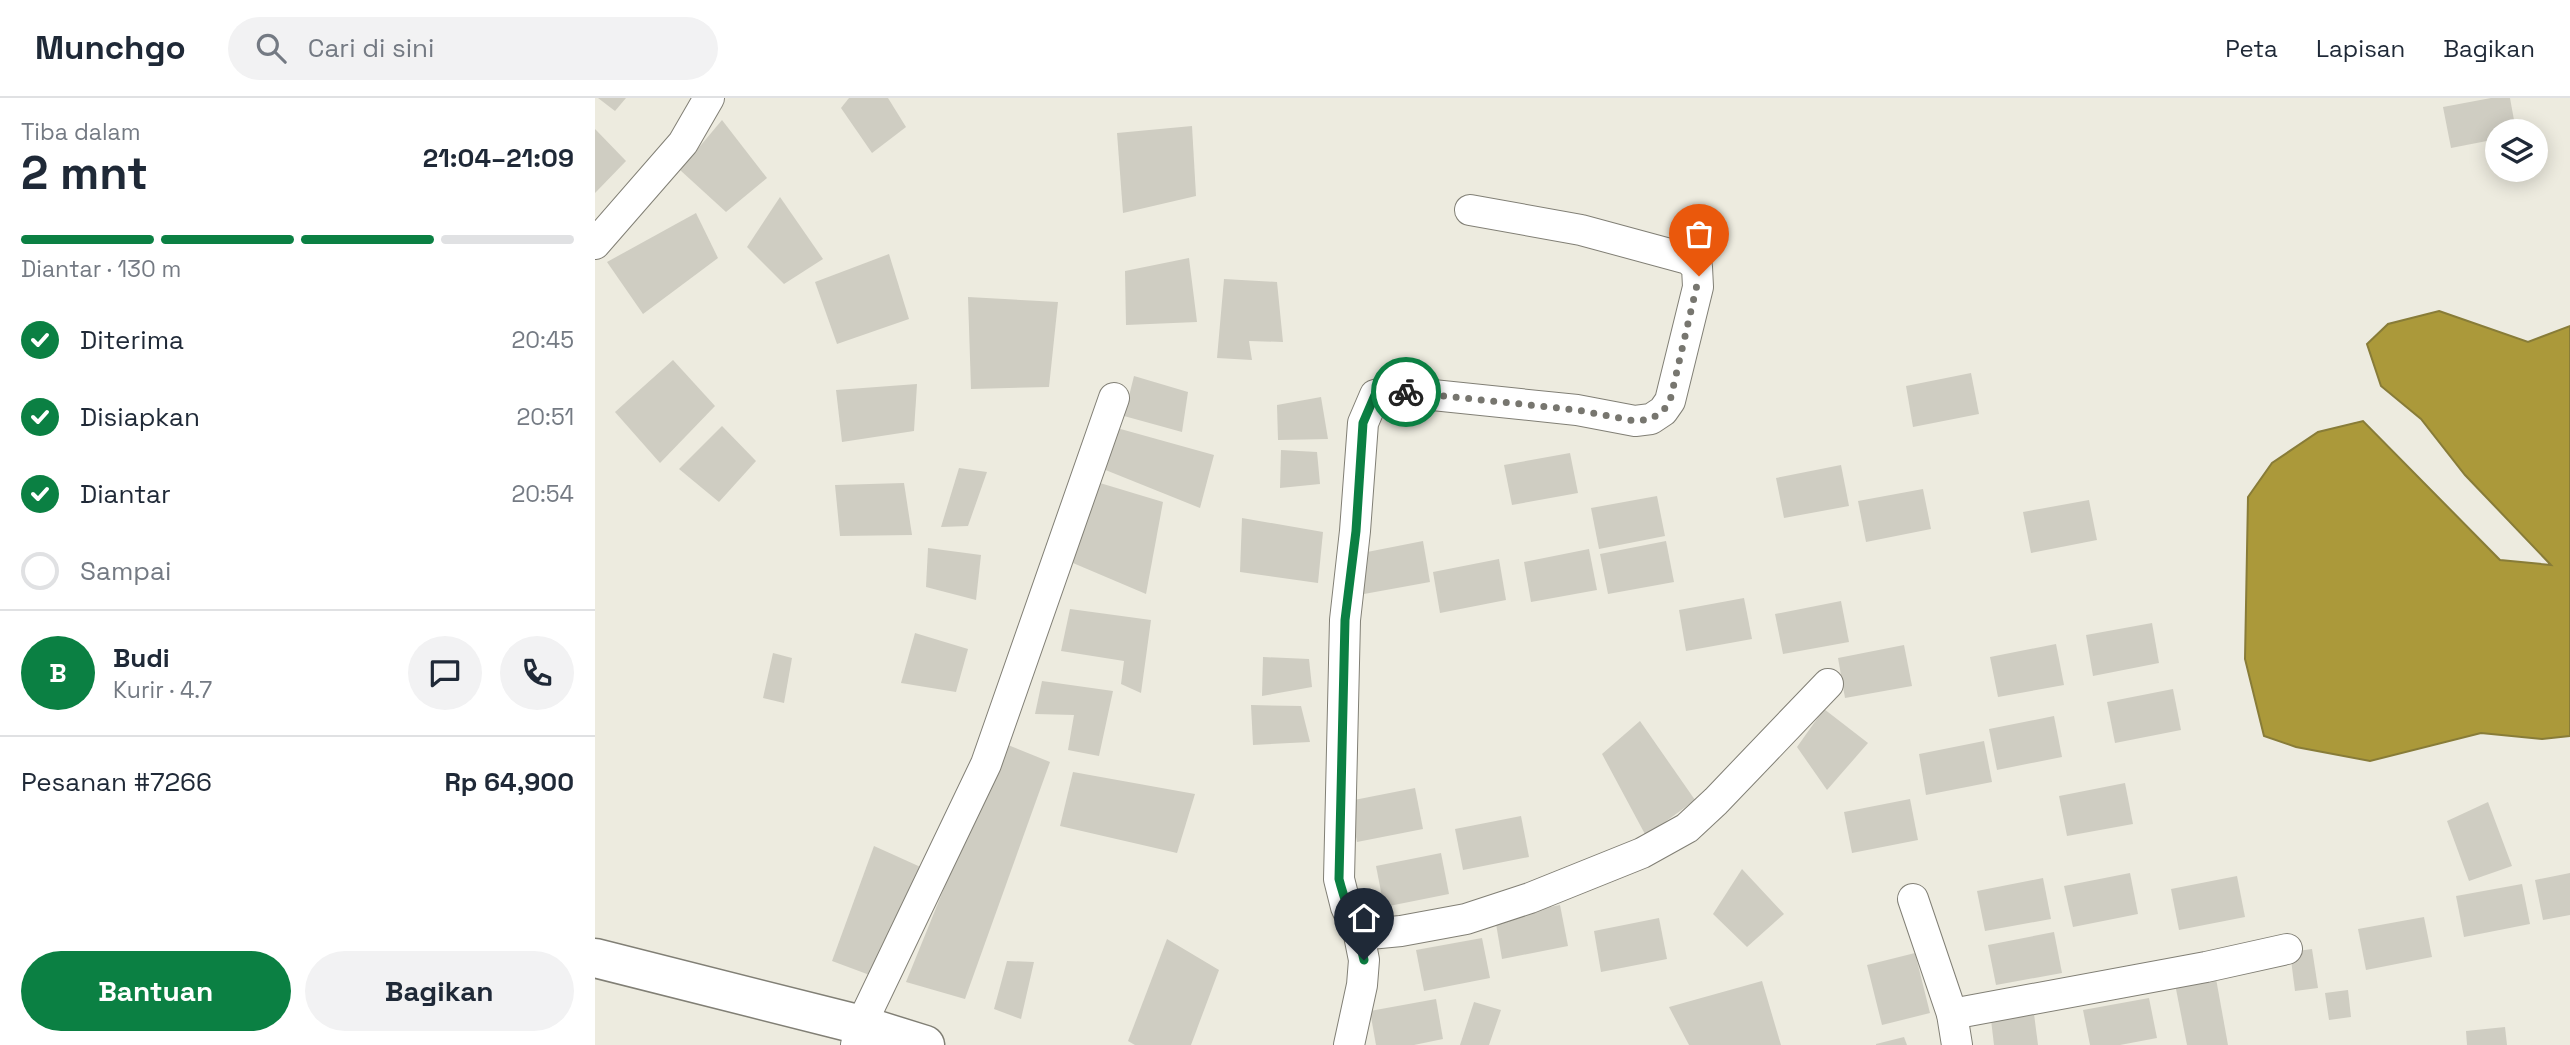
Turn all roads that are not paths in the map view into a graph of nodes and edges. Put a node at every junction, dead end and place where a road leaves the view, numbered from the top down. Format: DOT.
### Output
graph roads {
  1 [pos="709,98"];
  2 [pos="1470,210"];
  3 [pos="595,244"];
  4 [pos="1114,398"];
  5 [pos="1828,684"];
  6 [pos="1913,898"];
  7 [pos="1359,935"];
  8 [pos="2287,949"];
  9 [pos="595,958"];
  10 [pos="1952,1014"];
  11 [pos="858,1035"];
  12 [pos="925,1045"];
  13 [pos="1349,1045"];
  14 [pos="1957,1045"];
  1 -- 3 [label="street"];
  2 -- 7 [label="street"];
  4 -- 11 [label="street"];
  5 -- 7 [label="street"];
  6 -- 10 [label="street"];
  7 -- 13 [label="street"];
  8 -- 10 [label="street"];
  9 -- 11 [label="street"];
  10 -- 14 [label="street"];
  11 -- 12 [label="street"];
}
